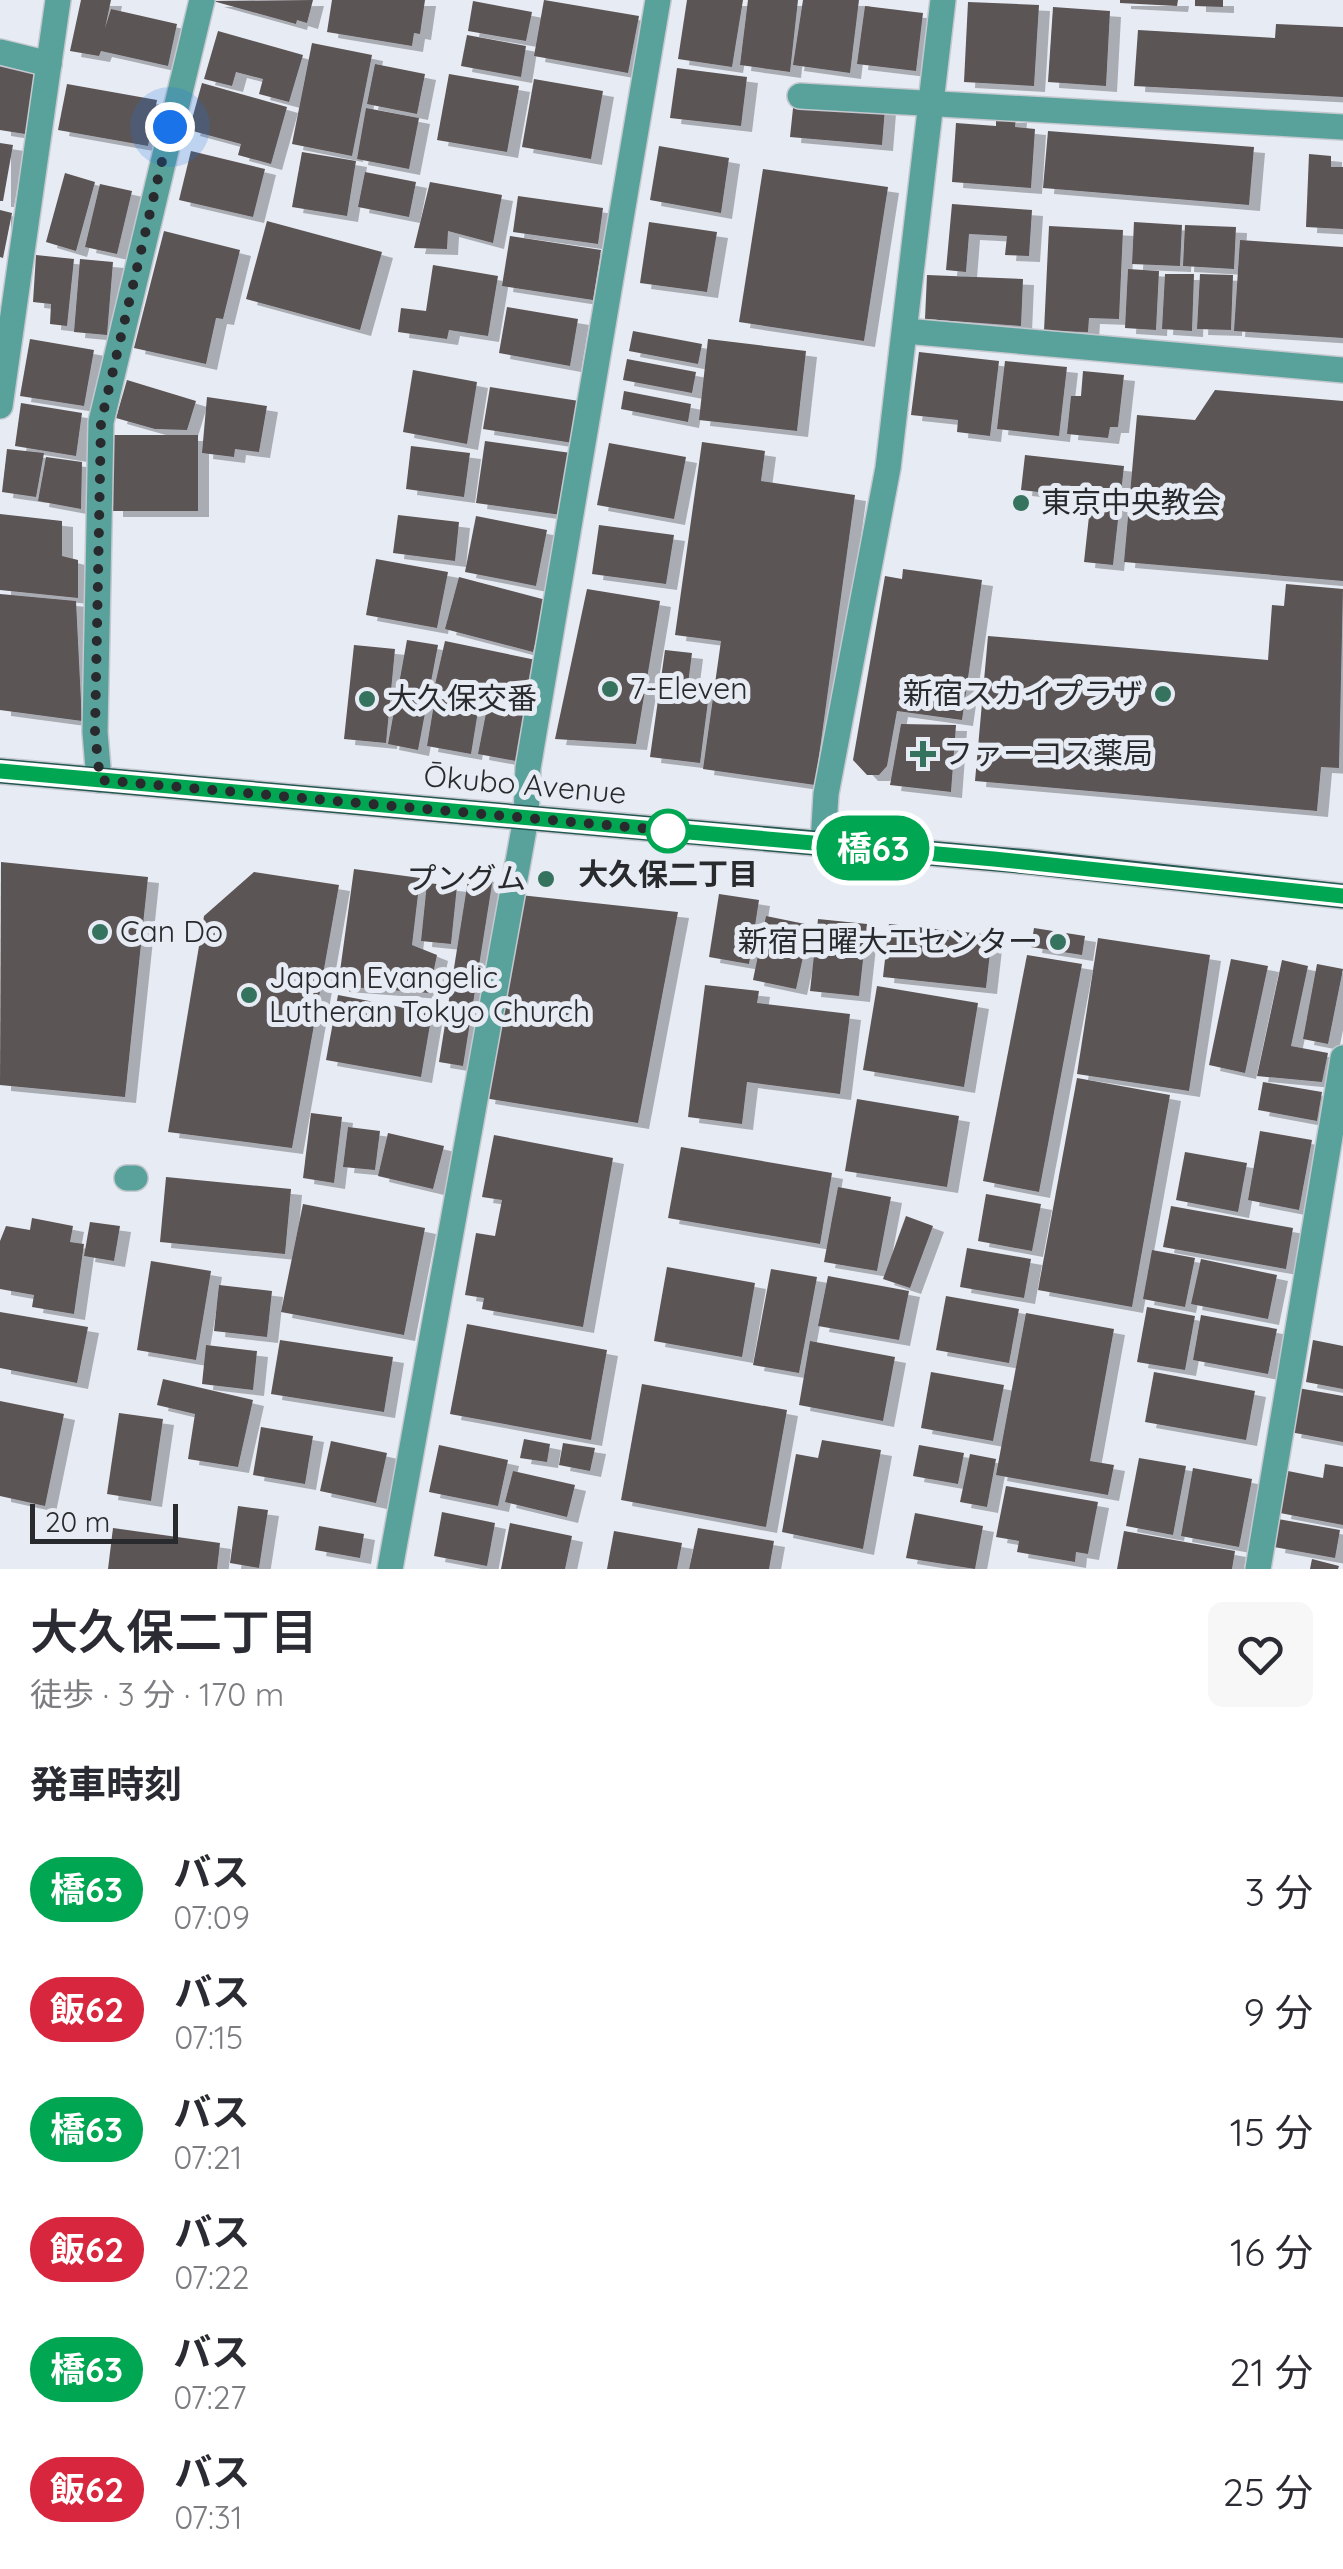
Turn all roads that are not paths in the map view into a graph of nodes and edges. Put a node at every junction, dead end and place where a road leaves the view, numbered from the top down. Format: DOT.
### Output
graph roads {
  1 [pos="58,0"];
  2 [pos="202,0"];
  3 [pos="658,0"];
  4 [pos="943,0"];
  5 [pos="0,52"];
  6 [pos="49,64"];
  7 [pos="800,96"];
  8 [pos="932,104"];
  9 [pos="1343,127"];
  10 [pos="904,331"];
  11 [pos="1343,370"];
  12 [pos="0,406"];
  13 [pos="0,771"];
  14 [pos="100,780"];
  15 [pos="526,818"];
  16 [pos="823,843"];
  17 [pos="1343,896"];
  18 [pos="1343,1058"];
  19 [pos="390,1569"];
  20 [pos="1258,1569"];
  1 -- 6 [label="street"];
  2 -- 14 [label="street"];
  3 -- 15 [label="street"];
  4 -- 8 [label="street"];
  5 -- 6 [label="street"];
  6 -- 12 [label="street"];
  7 -- 8 [label="street"];
  8 -- 9 [label="street"];
  8 -- 10 [label="street"];
  10 -- 11 [label="street"];
  10 -- 16 [label="street"];
  13 -- 14 [label="main road, Ōkubo Avenue"];
  14 -- 15 [label="main road, Ōkubo Avenue"];
  15 -- 16 [label="main road, Ōkubo Avenue"];
  15 -- 19 [label="street"];
  16 -- 17 [label="main road, Ōkubo Avenue"];
  18 -- 20 [label="street"];
}
